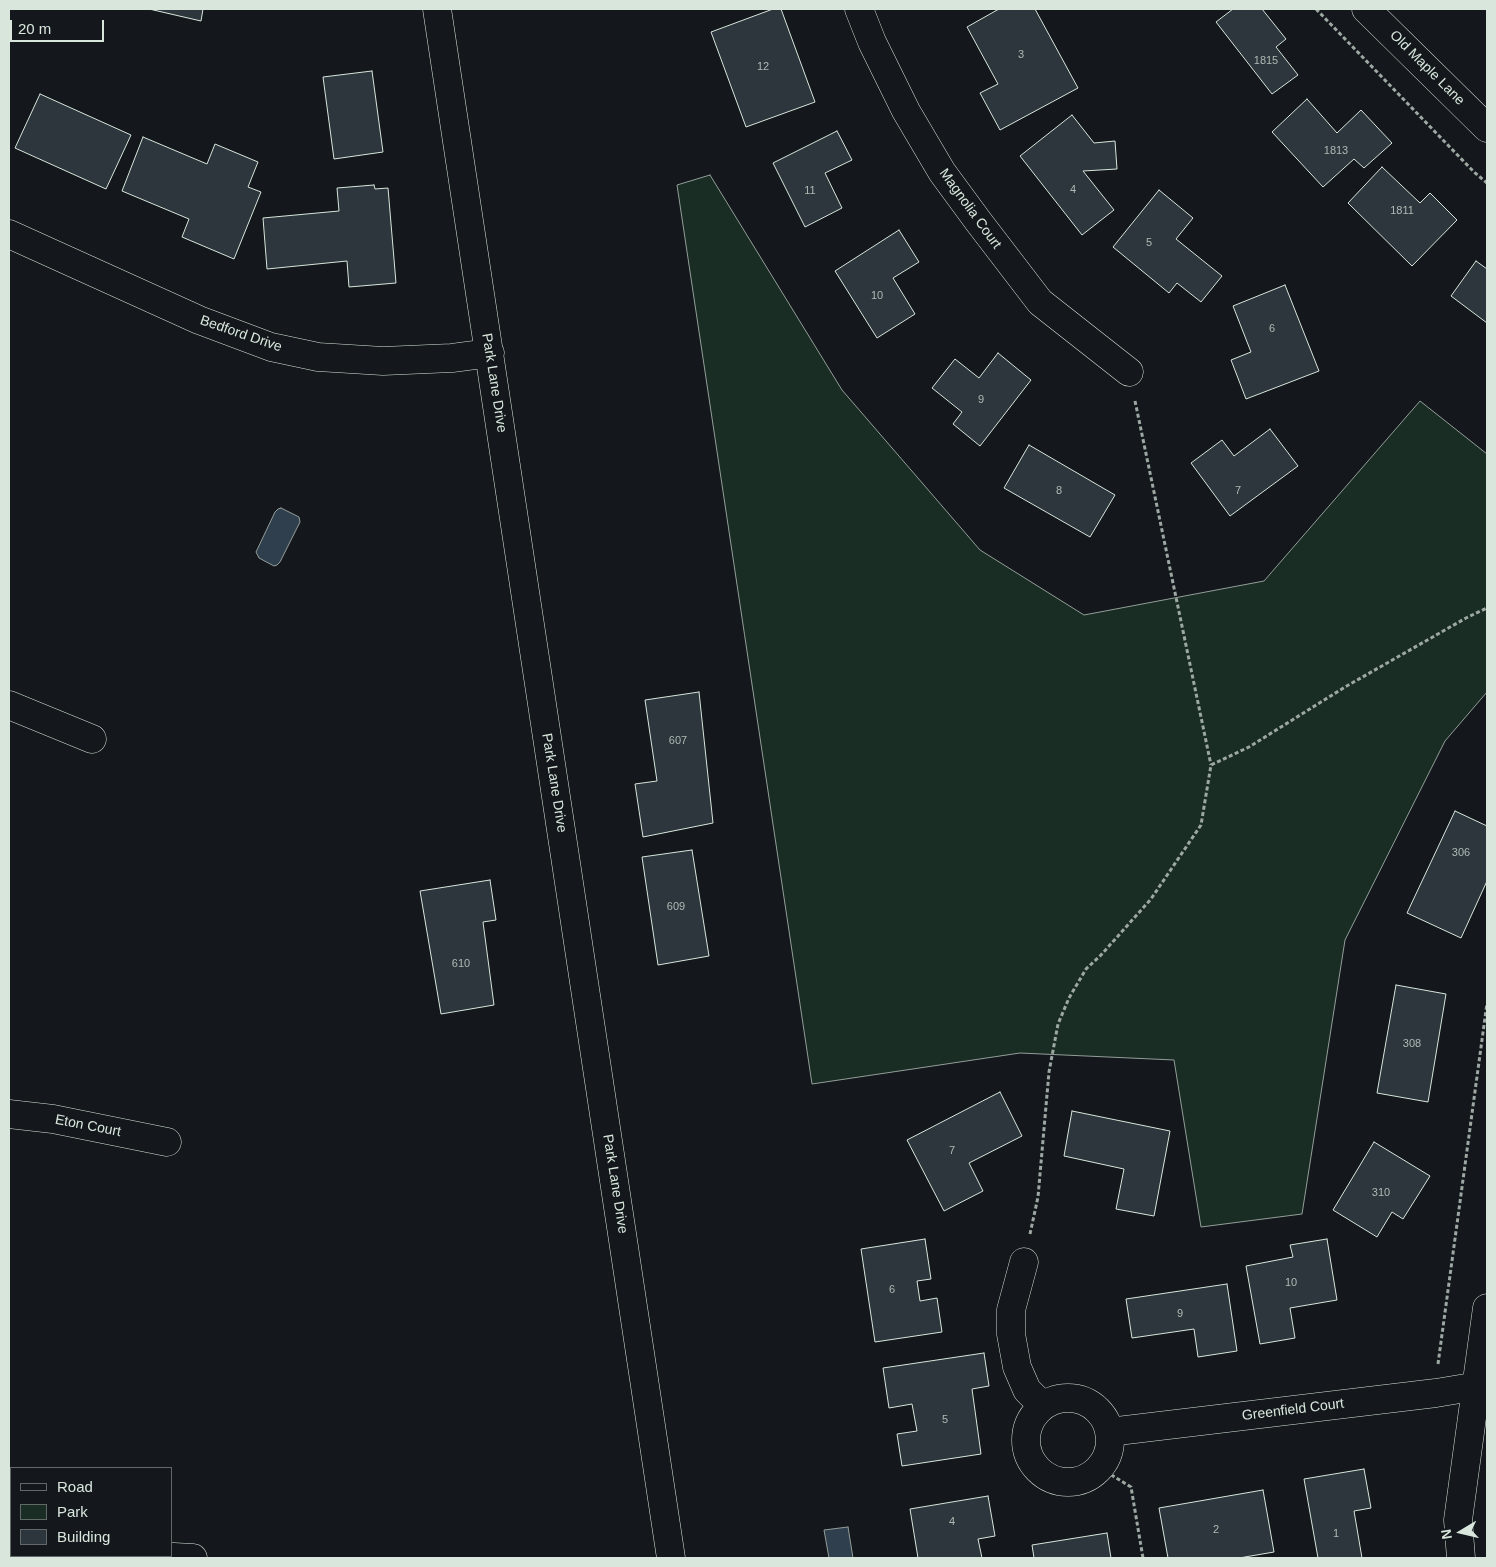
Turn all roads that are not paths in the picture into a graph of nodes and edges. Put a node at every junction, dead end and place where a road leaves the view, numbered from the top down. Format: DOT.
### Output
graph roads {
  1 [pos="437,9"];
  2 [pos="859,9"];
  3 [pos="1366,9"];
  4 [pos="1487,128"];
  5 [pos="9,234"];
  6 [pos="490,353"];
  7 [pos="1129,372"];
  8 [pos="9,705"];
  9 [pos="92,740"];
  10 [pos="9,1114"];
  11 [pos="167,1142"];
  12 [pos="1024,1262"];
  13 [pos="1487,1308"];
  14 [pos="1478,1386"];
  15 [pos="1043,1406"];
  16 [pos="1109,1432"];
  17 [pos="172,1557"];
  18 [pos="193,1558"];
  19 [pos="671,1558"];
  20 [pos="1462,1558"];
  1 -- 6 [label="street, Park Lane Drive"];
  2 -- 7 [label="street, Magnolia Court"];
  3 -- 4 [label="street, Old Maple Lane"];
  5 -- 6 [label="street, Bedford Drive"];
  6 -- 19 [label="street, Park Lane Drive"];
  8 -- 9 [label="street"];
  10 -- 11 [label="street, Eton Court"];
  12 -- 15 [label="street"];
  13 -- 14 [label="street"];
  14 -- 16 [label="street, Greenfield Court"];
  14 -- 20 [label="street"];
  15 -- 16 [label="street"];
  15 -- 16 [label="street"];
  17 -- 18 [label="street"];
}
